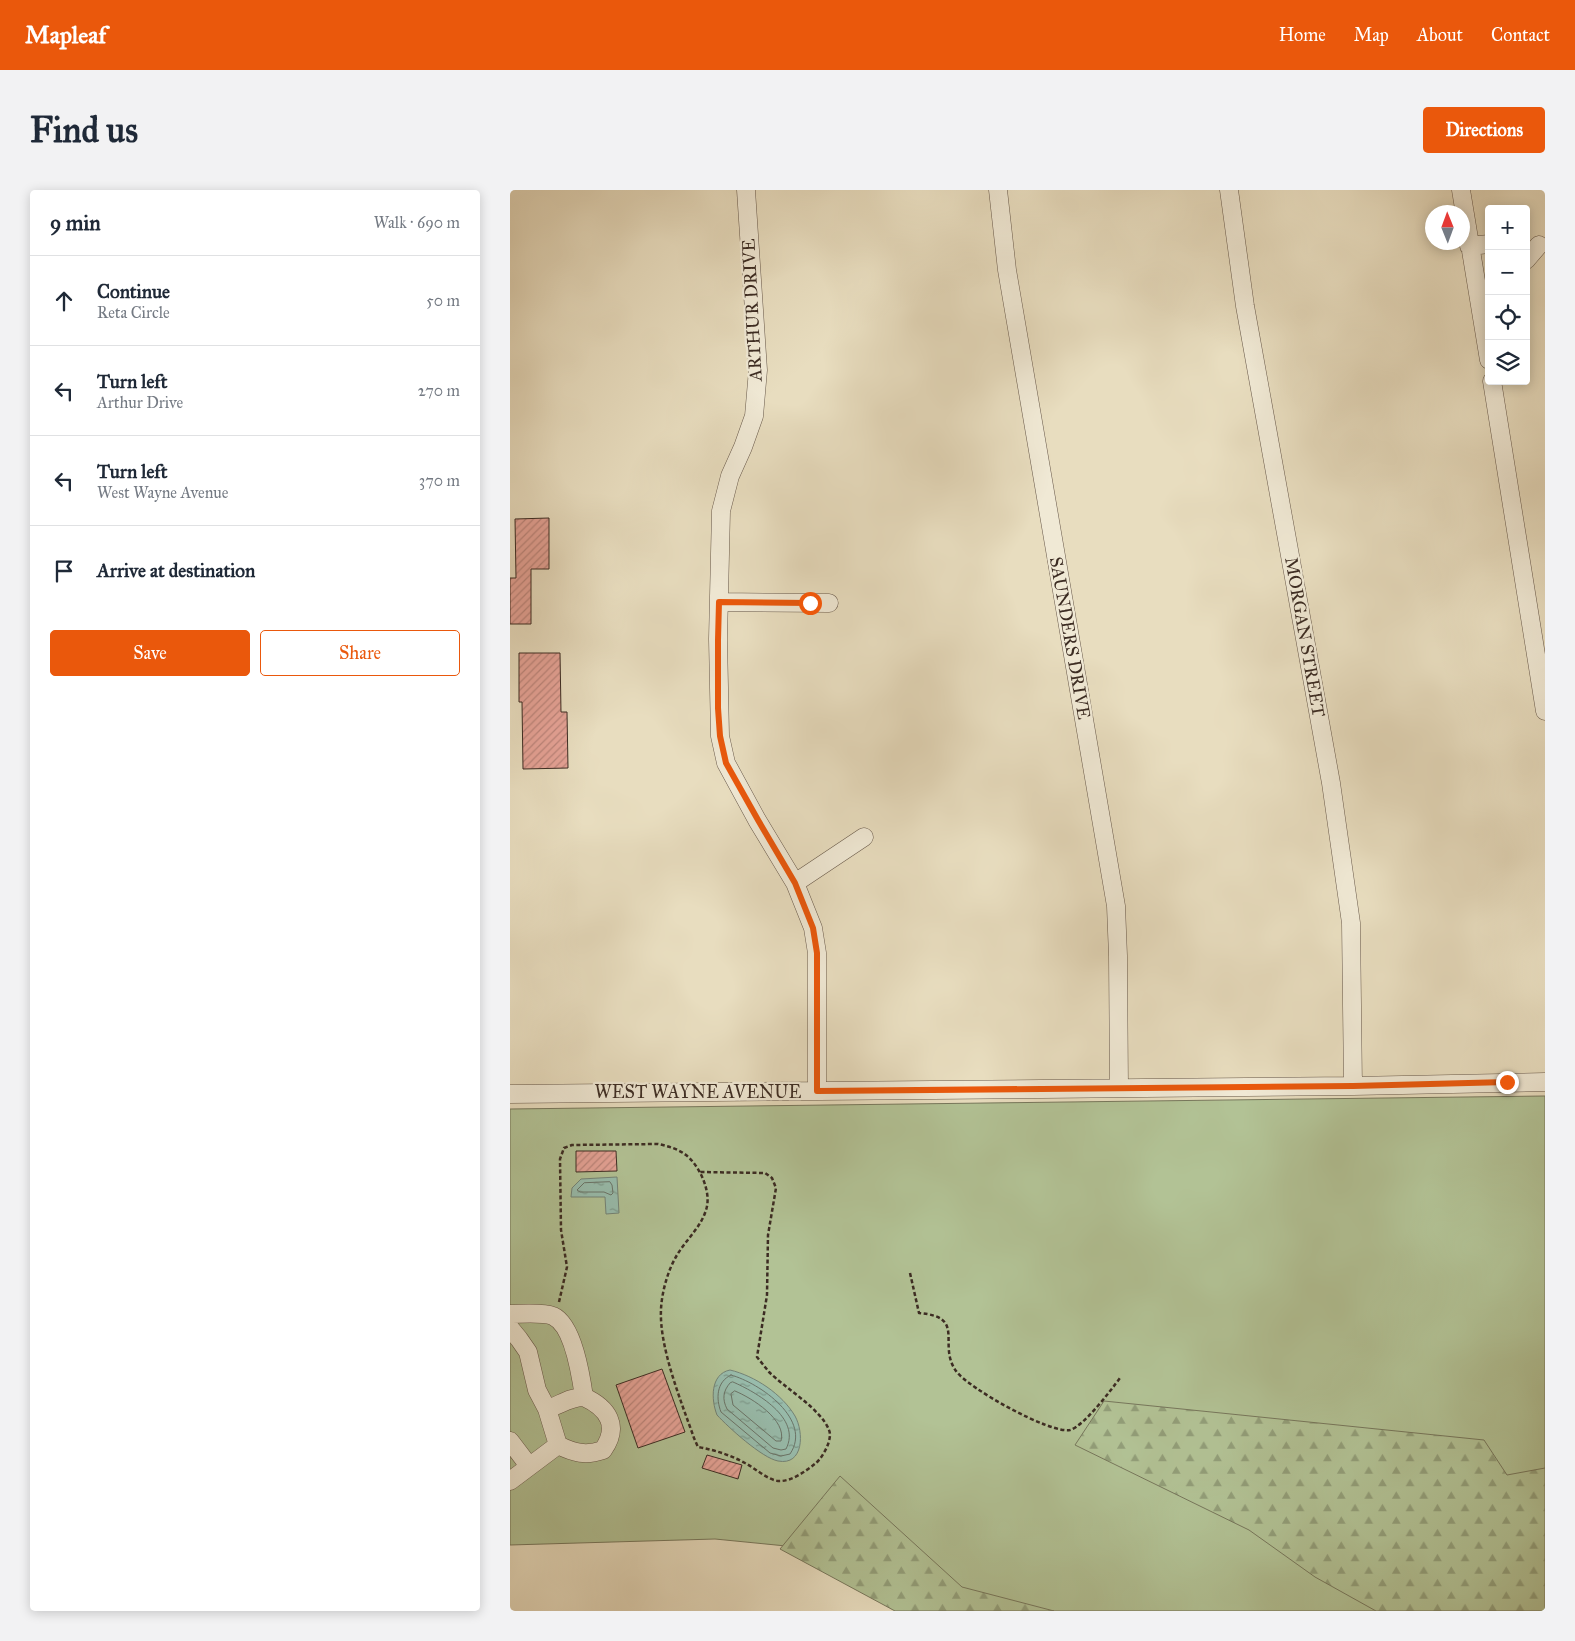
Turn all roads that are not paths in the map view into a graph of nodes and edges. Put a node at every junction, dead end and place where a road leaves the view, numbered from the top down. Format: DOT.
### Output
graph roads {
  1 [pos="746,190"];
  2 [pos="998,190"];
  3 [pos="1229,190"];
  4 [pos="1461,190"];
  5 [pos="1463,205"];
  6 [pos="1537,243"];
  7 [pos="1485,244"];
  8 [pos="1470,246"];
  9 [pos="1470,248"];
  10 [pos="1530,254"];
  11 [pos="1482,277"];
  12 [pos="1487,340"];
  13 [pos="1493,385"];
  14 [pos="719,602"];
  15 [pos="828,603"];
  16 [pos="1545,712"];
  17 [pos="864,837"];
  18 [pos="795,883"];
  19 [pos="1545,1082"];
  20 [pos="1353,1086"];
  21 [pos="1119,1088"];
  22 [pos="817,1091"];
  23 [pos="510,1094"];
  24 [pos="510,1314"];
  25 [pos="510,1328"];
  26 [pos="584,1397"];
  27 [pos="547,1408"];
  28 [pos="510,1441"];
  29 [pos="558,1446"];
  30 [pos="521,1463"];
  31 [pos="510,1481"];
  1 -- 14 [label="street, ARTHUR DRIVE"];
  2 -- 21 [label="street, SAUNDERS DRIVE"];
  3 -- 20 [label="street, MORGAN STREET"];
  4 -- 5 [label="street"];
  6 -- 10 [label="street"];
  7 -- 8 [label="street"];
  9 -- 11 [label="street"];
  11 -- 12 [label="street"];
  13 -- 16 [label="street"];
  14 -- 15 [label="street"];
  14 -- 18 [label="street, ARTHUR DRIVE"];
  17 -- 18 [label="street"];
  18 -- 22 [label="street, ARTHUR DRIVE"];
  19 -- 20 [label="street, WEST WAYNE AVENUE"];
  20 -- 21 [label="street, WEST WAYNE AVENUE"];
  21 -- 22 [label="street, WEST WAYNE AVENUE"];
  22 -- 23 [label="street, WEST WAYNE AVENUE"];
  24 -- 26 [label="street"];
  25 -- 27 [label="street"];
  26 -- 27 [label="street"];
  26 -- 29 [label="street"];
  27 -- 29 [label="street"];
  28 -- 30 [label="street"];
  29 -- 30 [label="street"];
  30 -- 31 [label="street"];
}
